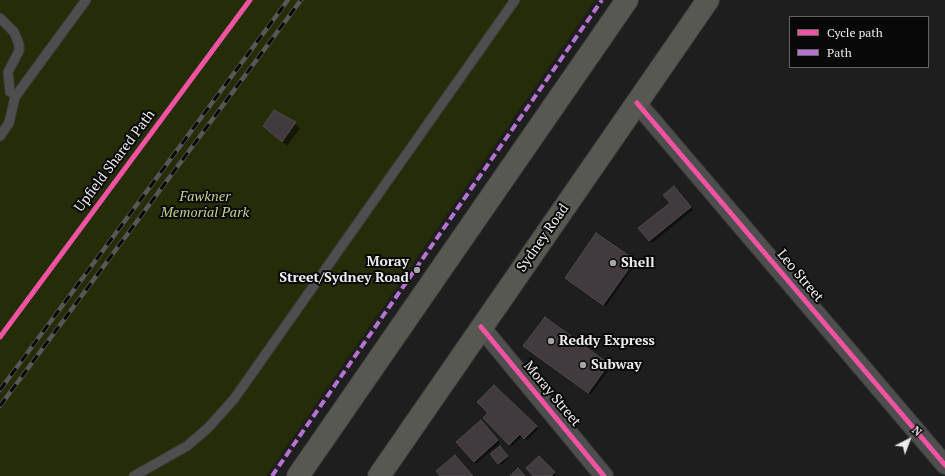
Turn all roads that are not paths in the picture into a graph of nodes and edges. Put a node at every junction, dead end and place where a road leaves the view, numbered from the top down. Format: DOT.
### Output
graph roads {
  1 [pos="86,0"];
  2 [pos="515,0"];
  3 [pos="627,0"];
  4 [pos="708,0"];
  5 [pos="0,18"];
  6 [pos="0,85"];
  7 [pos="12,94"];
  8 [pos="637,103"];
  9 [pos="0,136"];
  10 [pos="481,327"];
  11 [pos="945,465"];
  12 [pos="134,476"];
  13 [pos="298,476"];
  14 [pos="379,476"];
  15 [pos="604,476"];
  1 -- 7 [label="lane"];
  2 -- 12 [label="lane"];
  3 -- 13 [label="highway"];
  4 -- 8 [label="highway, Sydney Road"];
  5 -- 7 [label="lane"];
  6 -- 7 [label="lane"];
  7 -- 9 [label="lane"];
  8 -- 10 [label="highway, Sydney Road"];
  8 -- 11 [label="street, Leo Street"];
  10 -- 14 [label="highway, Sydney Road"];
  10 -- 15 [label="street, Moray Street"];
}
